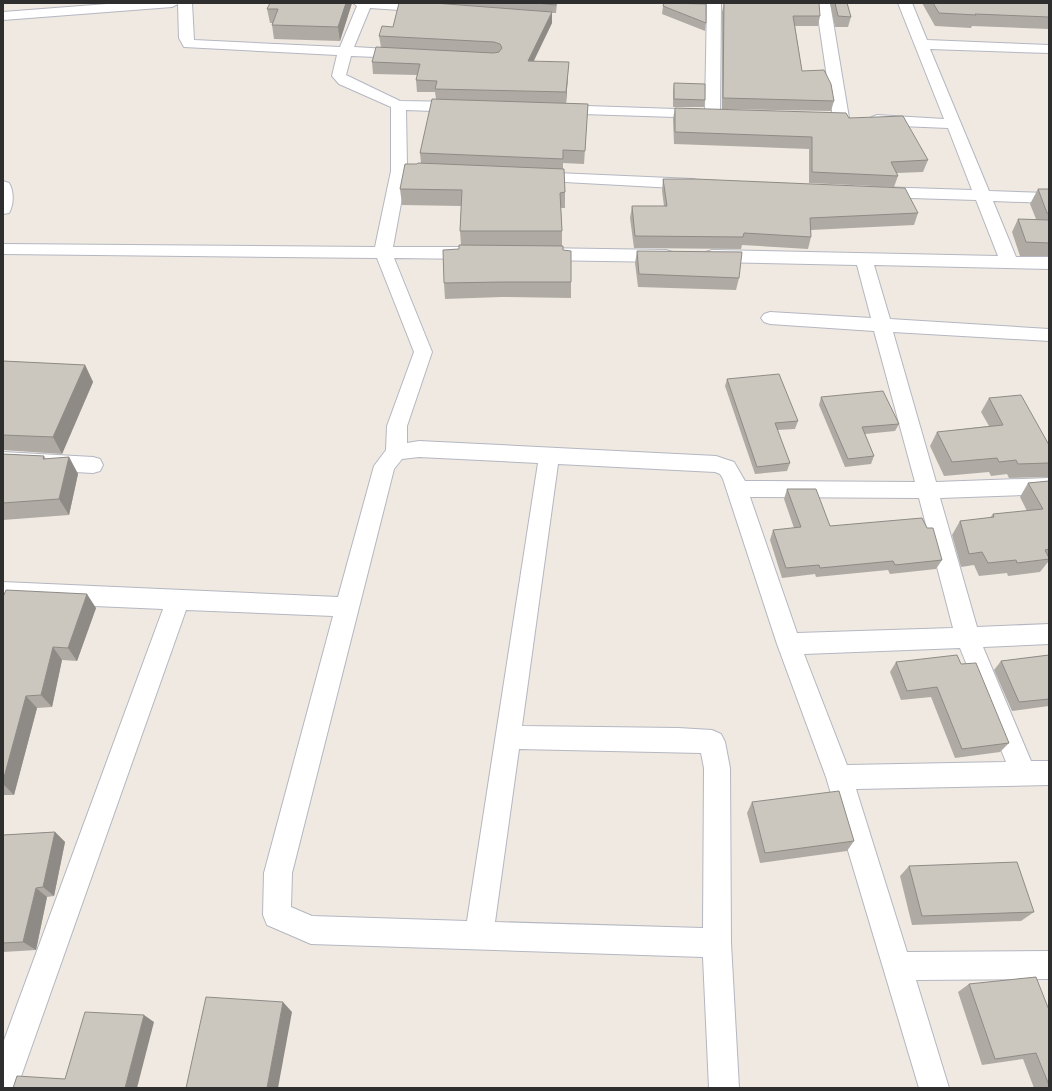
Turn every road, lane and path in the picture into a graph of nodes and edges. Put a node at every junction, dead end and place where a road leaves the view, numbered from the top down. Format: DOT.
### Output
graph roads {
  1 [pos="172,3"];
  2 [pos="185,3"];
  3 [pos="360,3"];
  4 [pos="365,3"];
  5 [pos="714,3"];
  6 [pos="822,3"];
  7 [pos="905,3"];
  8 [pos="442,10"];
  9 [pos="3,16"];
  10 [pos="922,44"];
  11 [pos="1049,49"];
  12 [pos="346,51"];
  13 [pos="416,55"];
  14 [pos="398,105"];
  15 [pos="477,108"];
  16 [pos="540,110"];
  17 [pos="712,115"];
  18 [pos="727,115"];
  19 [pos="954,124"];
  20 [pos="399,171"];
  21 [pos="446,173"];
  22 [pos="517,176"];
  23 [pos="707,184"];
  24 [pos="3,186"];
  25 [pos="865,192"];
  26 [pos="983,197"];
  27 [pos="1049,198"];
  28 [pos="3,209"];
  29 [pos="3,249"];
  30 [pos="382,252"];
  31 [pos="490,253"];
  32 [pos="521,254"];
  33 [pos="864,259"];
  34 [pos="1009,262"];
  35 [pos="1049,263"];
  36 [pos="770,318"];
  37 [pos="882,325"];
  38 [pos="1049,335"];
  39 [pos="396,452"];
  40 [pos="548,456"];
  41 [pos="3,460"];
  42 [pos="93,465"];
  43 [pos="1049,486"];
  44 [pos="737,489"];
  45 [pos="928,490"];
  46 [pos="3,592"];
  47 [pos="178,599"];
  48 [pos="347,607"];
  49 [pos="1049,634"];
  50 [pos="968,638"];
  51 [pos="790,644"];
  52 [pos="508,737"];
  53 [pos="1023,773"];
  54 [pos="1049,773"];
  55 [pos="839,777"];
  56 [pos="479,935"];
  57 [pos="717,943"];
  58 [pos="1049,965"];
  59 [pos="897,966"];
  60 [pos="3,1085"];
  61 [pos="724,1088"];
  62 [pos="934,1088"];
  1 -- 9 [label="street"];
  2 -- 12 [label="street"];
  3 -- 4 [label="street"];
  4 -- 8 [label="street"];
  4 -- 12 [label="street"];
  5 -- 17 [label="street"];
  6 -- 19 [label="street"];
  7 -- 10 [label="street"];
  10 -- 11 [label="street"];
  10 -- 19 [label="street"];
  12 -- 13 [label="street"];
  12 -- 14 [label="street"];
  14 -- 15 [label="street"];
  14 -- 20 [label="street"];
  16 -- 17 [label="street"];
  17 -- 18 [label="street"];
  19 -- 26 [label="street"];
  20 -- 21 [label="street"];
  20 -- 30 [label="street"];
  22 -- 23 [label="street"];
  24 -- 28 [label="street"];
  25 -- 26 [label="street"];
  26 -- 27 [label="street"];
  26 -- 34 [label="street"];
  29 -- 30 [label="street"];
  30 -- 31 [label="street"];
  30 -- 39 [label="street"];
  32 -- 33 [label="street"];
  33 -- 34 [label="street"];
  33 -- 37 [label="street"];
  34 -- 35 [label="street"];
  36 -- 37 [label="street"];
  37 -- 38 [label="street"];
  37 -- 45 [label="street"];
  39 -- 40 [label="street"];
  39 -- 48 [label="street"];
  40 -- 44 [label="street"];
  40 -- 52 [label="street"];
  41 -- 42 [label="street"];
  43 -- 45 [label="street"];
  44 -- 45 [label="street"];
  44 -- 51 [label="street"];
  45 -- 50 [label="street"];
  46 -- 47 [label="street"];
  47 -- 48 [label="street"];
  47 -- 60 [label="street"];
  48 -- 56 [label="street"];
  49 -- 50 [label="street"];
  50 -- 51 [label="street"];
  50 -- 53 [label="street"];
  51 -- 55 [label="street"];
  52 -- 56 [label="street"];
  52 -- 57 [label="street"];
  53 -- 54 [label="street"];
  53 -- 55 [label="street"];
  55 -- 59 [label="street"];
  56 -- 57 [label="street"];
  57 -- 61 [label="street"];
  58 -- 59 [label="street"];
  59 -- 62 [label="street"];
}
